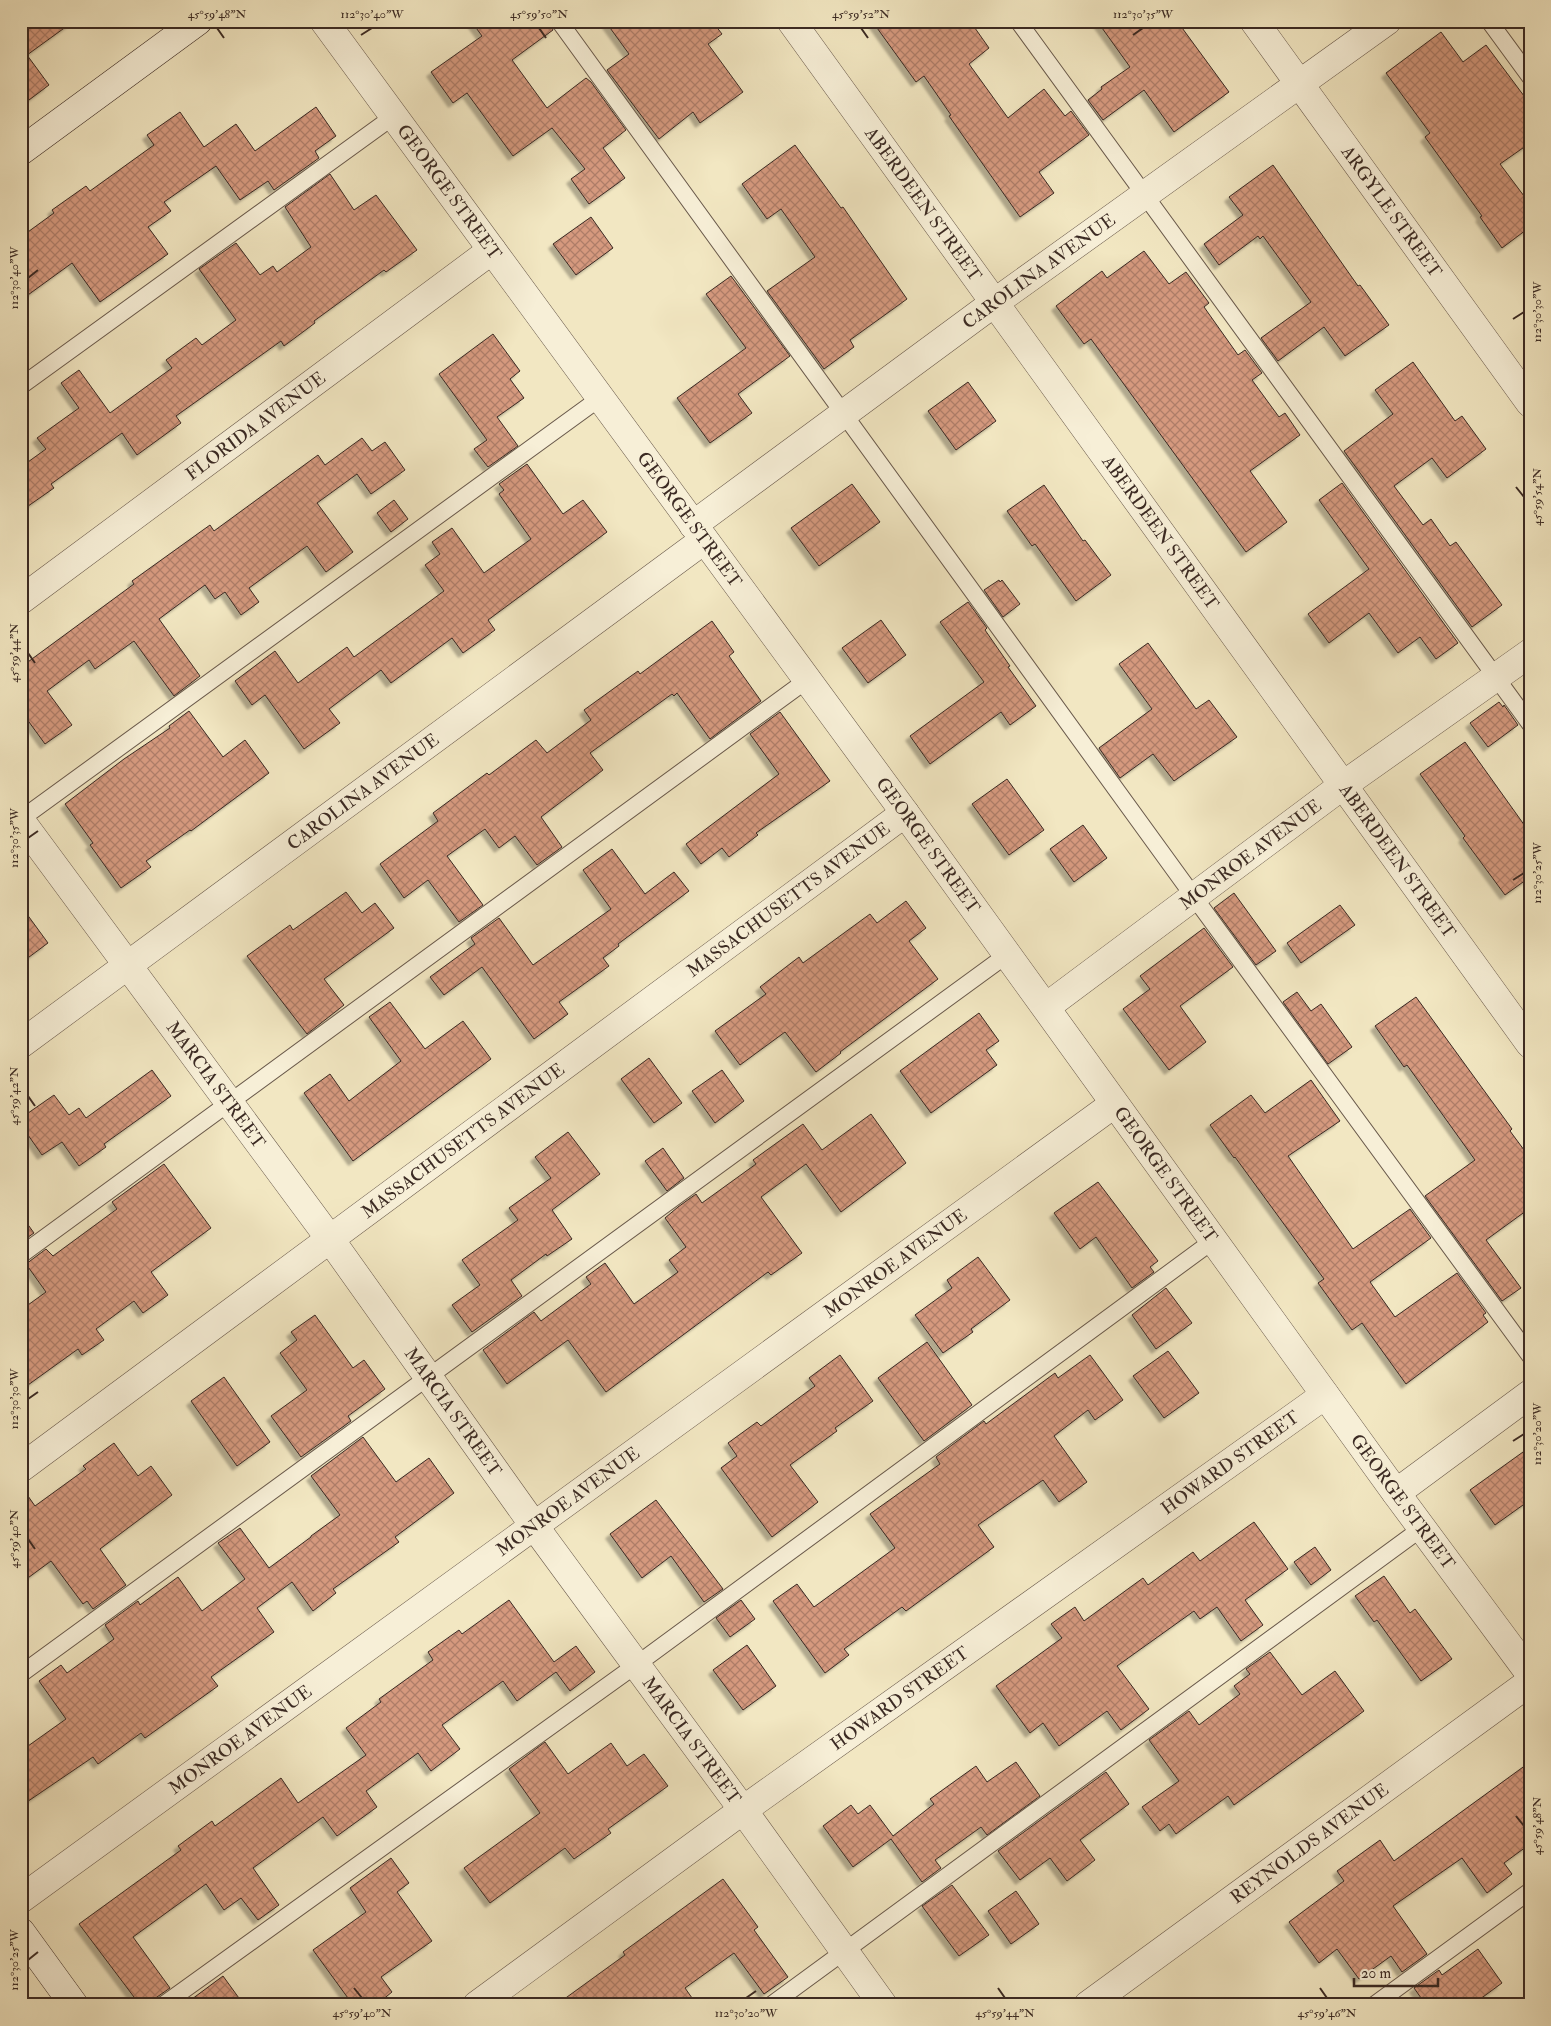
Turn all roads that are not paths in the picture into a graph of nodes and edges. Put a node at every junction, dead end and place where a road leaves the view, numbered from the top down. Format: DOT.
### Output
graph roads {
  1 [pos="198,21"];
  2 [pos="324,21"];
  3 [pos="559,21"];
  4 [pos="790,21"];
  5 [pos="1018,21"];
  6 [pos="1254,21"];
  7 [pos="1387,21"];
  8 [pos="1489,21"];
  9 [pos="1530,77"];
  10 [pos="1299,84"];
  11 [pos="394,116"];
  12 [pos="21,151"];
  13 [pos="1144,196"];
  14 [pos="492,250"];
  15 [pos="994,303"];
  16 [pos="21,386"];
  17 [pos="600,398"];
  18 [pos="1530,402"];
  19 [pos="845,413"];
  20 [pos="698,533"];
  21 [pos="21,600"];
  22 [pos="1530,653"];
  23 [pos="1496,677"];
  24 [pos="807,680"];
  25 [pos="1530,724"];
  26 [pos="1342,786"];
  27 [pos="906,813"];
  28 [pos="21,820"];
  29 [pos="1194,897"];
  30 [pos="1008,954"];
  31 [pos="128,966"];
  32 [pos="1046,1007"];
  33 [pos="21,1044"];
  34 [pos="1530,1044"];
  35 [pos="229,1104"];
  36 [pos="1114,1104"];
  37 [pos="330,1240"];
  38 [pos="1214,1240"];
  39 [pos="21,1256"];
  40 [pos="1530,1356"];
  41 [pos="428,1378"];
  42 [pos="1530,1394"];
  43 [pos="1325,1395"];
  44 [pos="21,1468"];
  45 [pos="1396,1493"];
  46 [pos="535,1527"];
  47 [pos="1422,1528"];
  48 [pos="636,1665"];
  49 [pos="21,1674"];
  50 [pos="1530,1674"];
  51 [pos="1530,1682"];
  52 [pos="743,1810"];
  53 [pos="1530,1891"];
  54 [pos="21,1899"];
  55 [pos="21,1932"];
  56 [pos="844,1952"];
  57 [pos="74,2005"];
  58 [pos="163,2005"];
  59 [pos="477,2005"];
  60 [pos="771,2005"];
  61 [pos="883,2005"];
  62 [pos="1088,2005"];
  63 [pos="1374,2005"];
  1 -- 12 [label="street"];
  2 -- 11 [label="street, GEORGE STREET"];
  3 -- 19 [label="lane"];
  4 -- 15 [label="street, ABERDEEN STREET"];
  5 -- 13 [label="lane"];
  6 -- 10 [label="street, ARGYLE STREET"];
  7 -- 10 [label="street, CAROLINA AVENUE"];
  8 -- 9 [label="lane"];
  10 -- 13 [label="street, CAROLINA AVENUE"];
  10 -- 18 [label="street, ARGYLE STREET"];
  11 -- 14 [label="street, GEORGE STREET"];
  11 -- 16 [label="lane"];
  13 -- 15 [label="street, CAROLINA AVENUE"];
  13 -- 23 [label="lane"];
  14 -- 17 [label="street, GEORGE STREET"];
  14 -- 21 [label="street, FLORIDA AVENUE"];
  15 -- 19 [label="street, CAROLINA AVENUE"];
  15 -- 26 [label="street, ABERDEEN STREET"];
  17 -- 20 [label="street, GEORGE STREET"];
  17 -- 28 [label="lane"];
  19 -- 20 [label="street, CAROLINA AVENUE"];
  19 -- 29 [label="lane"];
  20 -- 24 [label="street, GEORGE STREET"];
  20 -- 31 [label="street, CAROLINA AVENUE"];
  22 -- 23 [label="street, MONROE AVENUE"];
  23 -- 25 [label="lane"];
  23 -- 26 [label="street, MONROE AVENUE"];
  24 -- 27 [label="street, GEORGE STREET"];
  24 -- 35 [label="lane"];
  26 -- 29 [label="street, MONROE AVENUE"];
  26 -- 34 [label="street, ABERDEEN STREET"];
  27 -- 30 [label="street, GEORGE STREET"];
  27 -- 37 [label="street, MASSACHUSETTS AVENUE"];
  28 -- 31 [label="street, MARCIA STREET"];
  29 -- 32 [label="street, MONROE AVENUE"];
  29 -- 40 [label="lane"];
  30 -- 32 [label="street, GEORGE STREET"];
  30 -- 41 [label="lane"];
  31 -- 33 [label="street, CAROLINA AVENUE"];
  31 -- 35 [label="street, MARCIA STREET"];
  32 -- 36 [label="street, GEORGE STREET"];
  35 -- 37 [label="street, MARCIA STREET"];
  35 -- 39 [label="lane"];
  36 -- 38 [label="street, GEORGE STREET"];
  36 -- 46 [label="street, MONROE AVENUE"];
  37 -- 41 [label="street, MARCIA STREET"];
  37 -- 44 [label="street, MASSACHUSETTS AVENUE"];
  38 -- 43 [label="street, GEORGE STREET"];
  38 -- 48 [label="lane"];
  41 -- 46 [label="street, MARCIA STREET"];
  41 -- 49 [label="lane"];
  42 -- 45 [label="street"];
  43 -- 45 [label="street, GEORGE STREET"];
  43 -- 52 [label="street, HOWARD STREET"];
  45 -- 47 [label="street, GEORGE STREET"];
  46 -- 48 [label="street, MARCIA STREET"];
  46 -- 54 [label="street, MONROE AVENUE"];
  47 -- 50 [label="street, GEORGE STREET"];
  47 -- 56 [label="lane"];
  48 -- 52 [label="street, MARCIA STREET"];
  48 -- 58 [label="lane"];
  51 -- 62 [label="street, REYNOLDS AVENUE"];
  52 -- 56 [label="street, MARCIA STREET"];
  52 -- 59 [label="street, HOWARD STREET"];
  53 -- 63 [label="lane"];
  55 -- 57 [label="street"];
  56 -- 60 [label="lane"];
  56 -- 61 [label="street, MARCIA STREET"];
}
